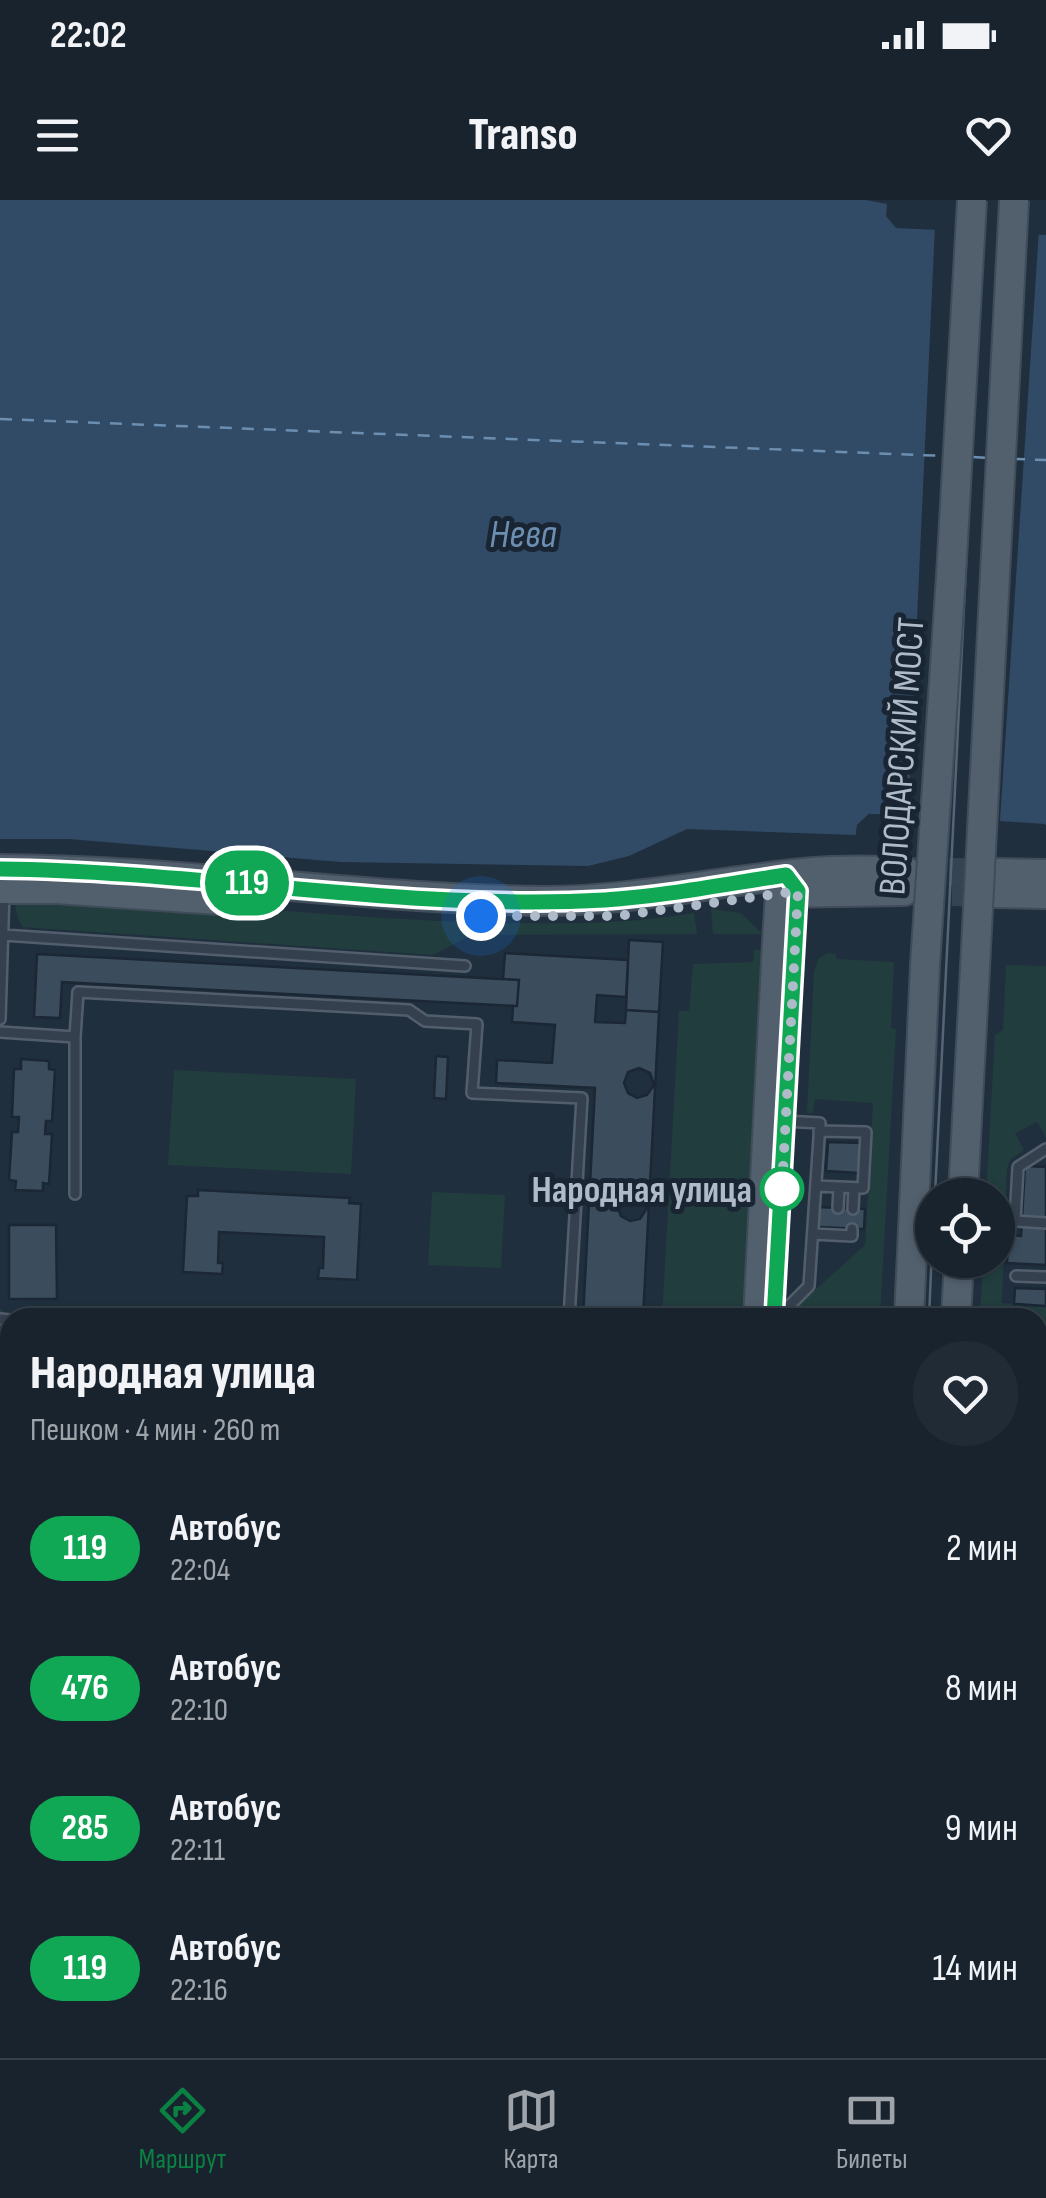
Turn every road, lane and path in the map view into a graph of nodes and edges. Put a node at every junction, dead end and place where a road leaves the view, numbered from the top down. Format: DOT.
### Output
graph roads {
  1 [pos="972,200"];
  2 [pos="1014,200"];
  3 [pos="1046,874"];
  4 [pos="904,881"];
  5 [pos="1,882"];
  6 [pos="788,886"];
  7 [pos="1046,894"];
  8 [pos="4,935"];
  9 [pos="276,954"];
  10 [pos="345,958"];
  11 [pos="465,966"];
  12 [pos="276,967"];
  13 [pos="344,970"];
  14 [pos="0,1019"];
  15 [pos="0,1032"];
  16 [pos="75,1038"];
  17 [pos="785,1122"];
  18 [pos="819,1131"];
  19 [pos="1046,1149"];
  20 [pos="964,1178"];
  21 [pos="816,1186"];
  22 [pos="839,1187"];
  23 [pos="854,1188"];
  24 [pos="75,1194"];
  25 [pos="838,1208"];
  26 [pos="853,1209"];
  27 [pos="1046,1223"];
  28 [pos="852,1228"];
  29 [pos="812,1234"];
  30 [pos="1016,1276"];
  31 [pos="1046,1277"];
  32 [pos="959,1278"];
  33 [pos="570,1308"];
  34 [pos="759,1308"];
  35 [pos="776,1308"];
  36 [pos="786,1308"];
  37 [pos="909,1308"];
  38 [pos="957,1308"];
  1 -- 37 [label="main road, ВОЛОДАРСКИЙ МОСТ, bridge"];
  2 -- 20 [label="main road, bridge"];
  3 -- 7 [label="main road"];
  4 -- 6 [label="main road"];
  5 -- 6 [label="main road"];
  5 -- 8 [label="lane"];
  6 -- 17 [label="main road"];
  6 -- 34 [label="main road"];
  8 -- 9 [label="lane"];
  8 -- 14 [label="lane"];
  9 -- 10 [label="lane"];
  9 -- 12 [label="lane"];
  10 -- 11 [label="lane"];
  10 -- 13 [label="lane"];
  15 -- 16 [label="lane"];
  16 -- 24 [label="lane"];
  16 -- 33 [label="lane"];
  17 -- 18 [label="lane"];
  17 -- 35 [label="main road"];
  18 -- 21 [label="lane"];
  18 -- 23 [label="lane"];
  19 -- 27 [label="lane"];
  21 -- 22 [label="lane"];
  21 -- 29 [label="lane"];
  22 -- 23 [label="lane"];
  22 -- 25 [label="lane"];
  23 -- 26 [label="lane"];
  28 -- 29 [label="lane"];
  29 -- 36 [label="lane"];
  30 -- 31 [label="lane"];
  32 -- 38 [label="main road"];
}
